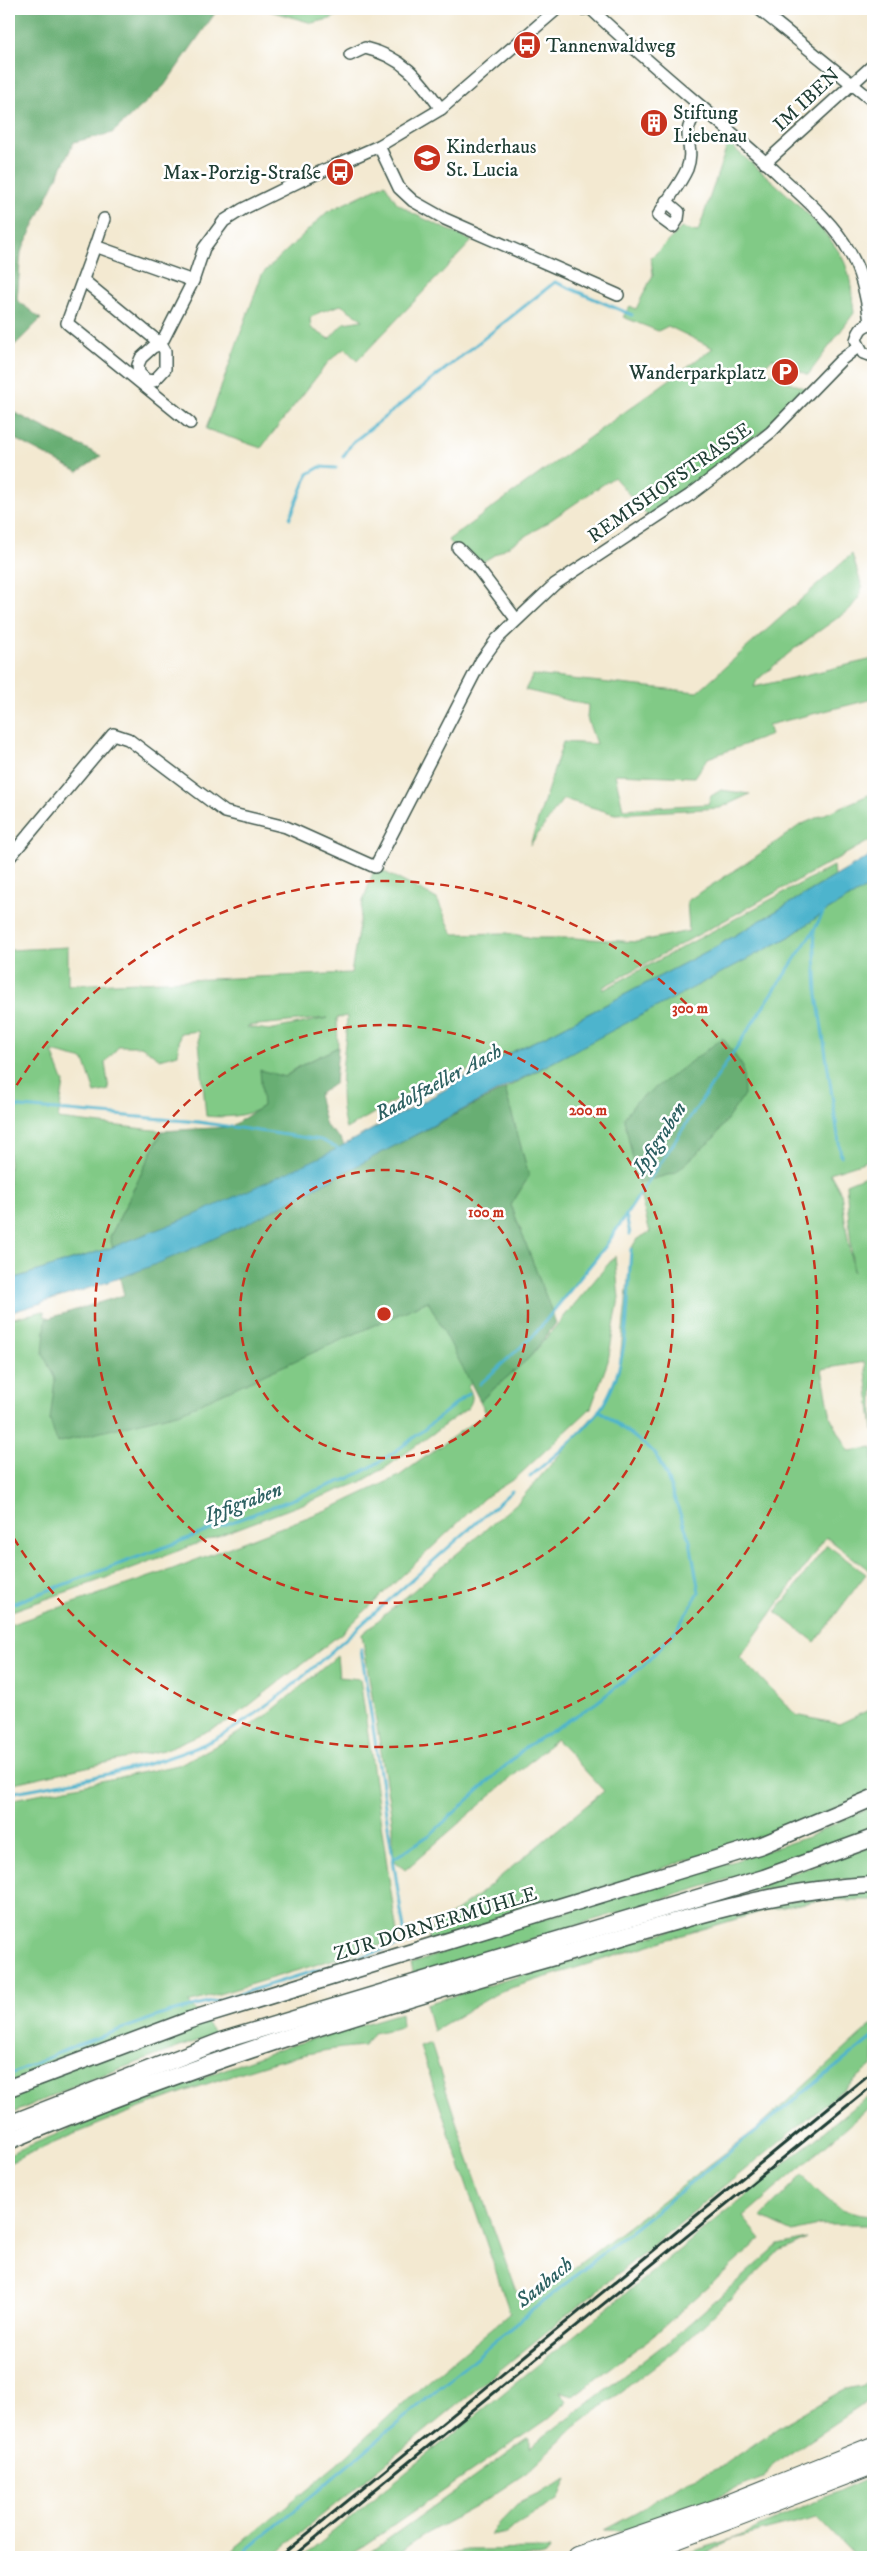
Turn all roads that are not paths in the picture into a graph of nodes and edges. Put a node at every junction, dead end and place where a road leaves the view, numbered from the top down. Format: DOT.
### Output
graph roads {
  1 [pos="557,9"];
  2 [pos="576,9"];
  3 [pos="584,9"];
  4 [pos="591,9"];
  5 [pos="759,9"];
  6 [pos="350,55"];
  7 [pos="873,64"];
  8 [pos="852,82"];
  9 [pos="873,101"];
  10 [pos="702,107"];
  11 [pos="441,109"];
  12 [pos="379,146"];
  13 [pos="765,162"];
  14 [pos="666,201"];
  15 [pos="104,219"];
  16 [pos="95,246"];
  17 [pos="83,280"];
  18 [pos="193,281"];
  19 [pos="618,296"];
  20 [pos="872,323"];
  21 [pos="161,344"];
  22 [pos="858,347"];
  23 [pos="873,356"];
  24 [pos="136,375"];
  25 [pos="190,423"];
  26 [pos="458,548"];
  27 [pos="516,619"];
  28 [pos="9,858"];
  29 [pos="873,1798"];
  30 [pos="873,1838"];
  31 [pos="873,1884"];
  32 [pos="425,1986"];
  33 [pos="377,2000"];
  34 [pos="9,2088"];
  35 [pos="9,2124"];
  36 [pos="9,2141"];
  37 [pos="873,2447"];
  38 [pos="873,2464"];
  39 [pos="578,2557"];
  40 [pos="628,2557"];
  1 -- 11 [label="street"];
  2 -- 3 [label="street"];
  4 -- 10 [label="street"];
  5 -- 8 [label="street"];
  6 -- 11 [label="street"];
  7 -- 8 [label="street, IM IBEN"];
  8 -- 9 [label="street"];
  8 -- 13 [label="street, IM IBEN"];
  10 -- 13 [label="street"];
  10 -- 14 [label="street"];
  11 -- 12 [label="street"];
  12 -- 18 [label="street"];
  12 -- 19 [label="street"];
  13 -- 20 [label="street"];
  15 -- 16 [label="street"];
  16 -- 17 [label="street"];
  16 -- 18 [label="street"];
  17 -- 21 [label="street"];
  17 -- 24 [label="street"];
  18 -- 21 [label="street"];
  20 -- 22 [label="street"];
  21 -- 24 [label="street"];
  21 -- 24 [label="street"];
  22 -- 23 [label="street"];
  22 -- 27 [label="street, REMISHOFSTRASSE"];
  24 -- 25 [label="street"];
  26 -- 27 [label="street"];
  27 -- 28 [label="street, REMISHOFSTRASSE"];
  29 -- 34 [label="main road, ZUR DORNERMÜHLE"];
  30 -- 32 [label="main road"];
  31 -- 32 [label="main road"];
  32 -- 33 [label="main road"];
  33 -- 35 [label="main road"];
  33 -- 36 [label="main road"];
  37 -- 39 [label="highway"];
  38 -- 40 [label="highway"];
}
